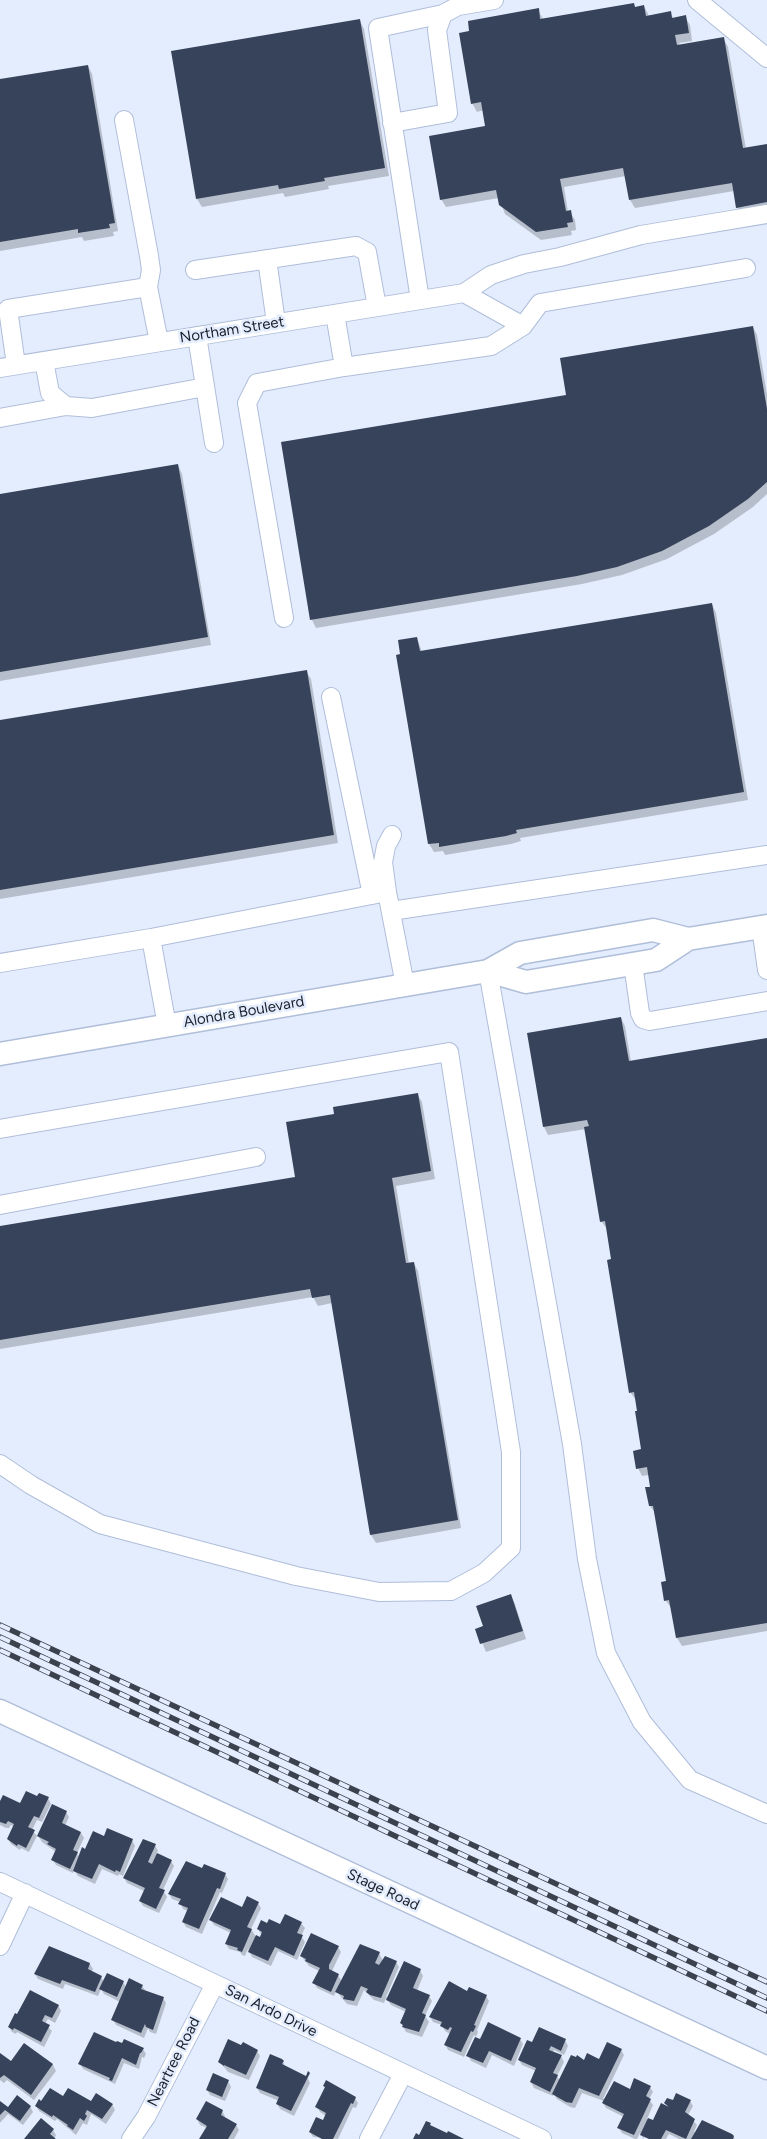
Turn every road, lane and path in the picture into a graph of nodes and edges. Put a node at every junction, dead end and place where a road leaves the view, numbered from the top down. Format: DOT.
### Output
graph roads {
  1 [pos="494,0"];
  2 [pos="697,0"];
  3 [pos="443,14"];
  4 [pos="767,58"];
  5 [pos="124,120"];
  6 [pos="392,123"];
  7 [pos="767,214"];
  8 [pos="267,260"];
  9 [pos="746,268"];
  10 [pos="195,270"];
  11 [pos="148,287"];
  12 [pos="464,293"];
  13 [pos="420,300"];
  14 [pos="376,307"];
  15 [pos="4,310"];
  16 [pos="335,314"];
  17 [pos="276,323"];
  18 [pos="523,326"];
  19 [pos="197,336"];
  20 [pos="159,342"];
  21 [pos="44,361"];
  22 [pos="8,367"];
  23 [pos="344,367"];
  24 [pos="205,386"];
  25 [pos="66,406"];
  26 [pos="0,418"];
  27 [pos="214,443"];
  28 [pos="284,618"];
  29 [pos="331,696"];
  30 [pos="392,835"];
  31 [pos="767,855"];
  32 [pos="380,894"];
  33 [pos="391,911"];
  34 [pos="764,927"];
  35 [pos="151,938"];
  36 [pos="688,939"];
  37 [pos="0,963"];
  38 [pos="633,964"];
  39 [pos="767,970"];
  40 [pos="488,971"];
  41 [pos="405,985"];
  42 [pos="767,1002"];
  43 [pos="167,1026"];
  44 [pos="0,1054"];
  45 [pos="0,1129"];
  46 [pos="256,1157"];
  47 [pos="0,1205"];
  48 [pos="0,1464"];
  49 [pos="0,1711"];
  50 [pos="767,1814"];
  51 [pos="0,1882"];
  52 [pos="25,1894"];
  53 [pos="0,1946"];
  54 [pos="215,1984"];
  55 [pos="767,2068"];
  56 [pos="403,2074"];
  57 [pos="131,2139"];
  58 [pos="369,2139"];
  59 [pos="542,2139"];
  1 -- 3 [label="street"];
  2 -- 4 [label="street"];
  3 -- 6 [label="street"];
  3 -- 6 [label="street"];
  5 -- 11 [label="street"];
  6 -- 13 [label="street"];
  7 -- 12 [label="street"];
  8 -- 10 [label="street"];
  8 -- 14 [label="street"];
  8 -- 17 [label="street"];
  9 -- 18 [label="street"];
  11 -- 15 [label="street"];
  11 -- 20 [label="street"];
  12 -- 13 [label="street, Northam Street"];
  12 -- 18 [label="street"];
  13 -- 14 [label="street, Northam Street"];
  14 -- 16 [label="street, Northam Street"];
  15 -- 22 [label="street"];
  16 -- 17 [label="street, Northam Street"];
  16 -- 23 [label="street"];
  17 -- 19 [label="street, Northam Street"];
  18 -- 23 [label="street"];
  19 -- 20 [label="street, Northam Street"];
  19 -- 24 [label="street"];
  20 -- 21 [label="street, Northam Street"];
  21 -- 22 [label="street, Northam Street"];
  21 -- 25 [label="street"];
  23 -- 28 [label="street"];
  24 -- 25 [label="street"];
  24 -- 27 [label="street"];
  25 -- 26 [label="street"];
  29 -- 32 [label="street"];
  30 -- 32 [label="street"];
  31 -- 33 [label="street"];
  32 -- 33 [label="street"];
  32 -- 35 [label="street"];
  33 -- 41 [label="street"];
  34 -- 36 [label="main road, Alondra Boulevard"];
  34 -- 39 [label="street"];
  35 -- 37 [label="street"];
  35 -- 43 [label="street"];
  36 -- 38 [label="main road, Alondra Boulevard"];
  36 -- 40 [label="main road, Alondra Boulevard"];
  38 -- 40 [label="main road, Alondra Boulevard"];
  38 -- 42 [label="street"];
  40 -- 41 [label="main road, Alondra Boulevard"];
  40 -- 50 [label="street"];
  41 -- 43 [label="main road, Alondra Boulevard"];
  43 -- 44 [label="main road, Alondra Boulevard"];
  45 -- 48 [label="street"];
  46 -- 47 [label="street"];
  49 -- 55 [label="main road, Stage Road"];
  51 -- 52 [label="street, San Ardo Drive"];
  52 -- 53 [label="street"];
  52 -- 54 [label="street, San Ardo Drive"];
  54 -- 56 [label="street, San Ardo Drive"];
  54 -- 57 [label="street, Neartree Road"];
  56 -- 58 [label="street"];
  56 -- 59 [label="street, San Ardo Drive"];
}
